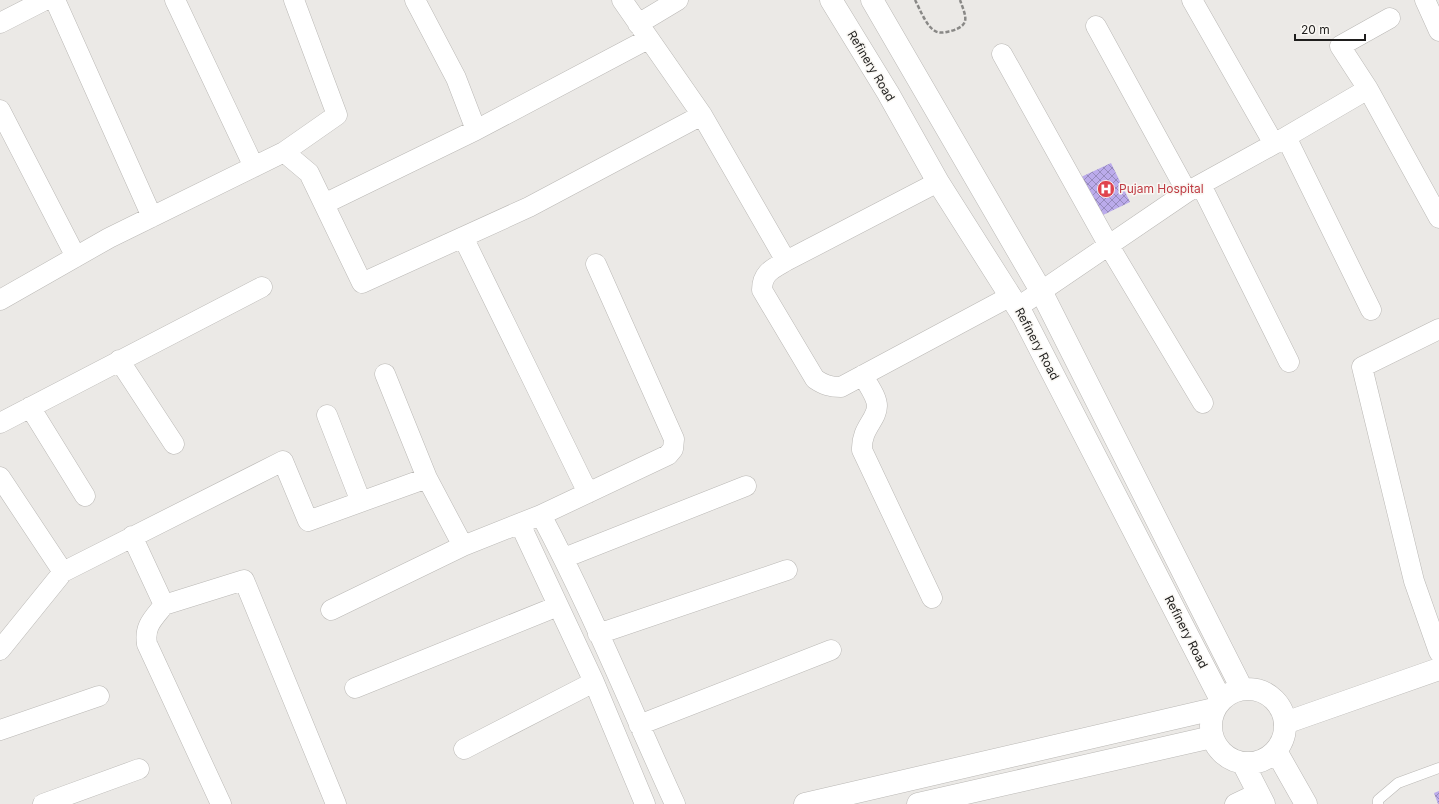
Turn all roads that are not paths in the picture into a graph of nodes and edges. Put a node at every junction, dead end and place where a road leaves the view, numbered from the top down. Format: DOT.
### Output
graph roads {
  1 [pos="45,0"];
  2 [pos="55,0"];
  3 [pos="175,0"];
  4 [pos="294,0"];
  5 [pos="415,0"];
  6 [pos="622,0"];
  7 [pos="678,0"];
  8 [pos="831,0"];
  9 [pos="872,0"];
  10 [pos="1192,0"];
  11 [pos="1425,0"];
  12 [pos="20,6"];
  13 [pos="1390,18"];
  14 [pos="0,23"];
  15 [pos="1096,26"];
  16 [pos="643,31"];
  17 [pos="1439,31"];
  18 [pos="1002,54"];
  19 [pos="1368,89"];
  20 [pos="0,110"];
  21 [pos="702,115"];
  22 [pos="476,130"];
  23 [pos="1280,141"];
  24 [pos="284,152"];
  25 [pos="254,167"];
  26 [pos="938,182"];
  27 [pos="1194,188"];
  28 [pos="324,204"];
  29 [pos="152,217"];
  30 [pos="1439,218"];
  31 [pos="463,237"];
  32 [pos="1109,246"];
  33 [pos="76,257"];
  34 [pos="786,261"];
  35 [pos="596,264"];
  36 [pos="262,287"];
  37 [pos="1041,291"];
  38 [pos="0,300"];
  39 [pos="1014,301"];
  40 [pos="1371,310"];
  41 [pos="1439,329"];
  42 [pos="119,360"];
  43 [pos="1289,362"];
  44 [pos="385,374"];
  45 [pos="863,375"];
  46 [pos="1203,403"];
  47 [pos="30,407"];
  48 [pos="327,415"];
  49 [pos="0,422"];
  50 [pos="174,444"];
  51 [pos="0,477"];
  52 [pos="427,478"];
  53 [pos="746,486"];
  54 [pos="588,493"];
  55 [pos="85,496"];
  56 [pos="361,502"];
  57 [pos="541,515"];
  58 [pos="520,524"];
  59 [pos="132,536"];
  60 [pos="463,546"];
  61 [pos="564,558"];
  62 [pos="787,570"];
  63 [pos="63,572"];
  64 [pos="932,598"];
  65 [pos="164,605"];
  66 [pos="558,606"];
  67 [pos="331,610"];
  68 [pos="598,634"];
  69 [pos="0,650"];
  70 [pos="831,650"];
  71 [pos="1439,652"];
  72 [pos="1439,669"];
  73 [pos="594,682"];
  74 [pos="356,688"];
  75 [pos="1242,689"];
  76 [pos="99,696"];
  77 [pos="1217,705"];
  78 [pos="1285,723"];
  79 [pos="639,725"];
  80 [pos="0,730"];
  81 [pos="1212,737"];
  82 [pos="464,749"];
  83 [pos="1276,751"];
  84 [pos="1243,763"];
  85 [pos="1439,768"];
  86 [pos="139,769"];
  87 [pos="1261,798"];
  88 [pos="43,804"];
  89 [pos="221,804"];
  90 [pos="336,804"];
  91 [pos="645,804"];
  92 [pos="675,804"];
  93 [pos="805,804"];
  94 [pos="918,804"];
  95 [pos="1236,804"];
  96 [pos="1306,804"];
  97 [pos="1378,804"];
  1 -- 12 [label="street"];
  2 -- 29 [label="street"];
  3 -- 25 [label="street"];
  4 -- 24 [label="street"];
  5 -- 22 [label="street"];
  6 -- 16 [label="street"];
  7 -- 16 [label="street"];
  8 -- 26 [label="main road, Refinery Road"];
  9 -- 37 [label="main road, Refinery Road"];
  10 -- 23 [label="street"];
  11 -- 17 [label="street"];
  12 -- 14 [label="street"];
  13 -- 19 [label="street"];
  15 -- 27 [label="street"];
  16 -- 21 [label="street"];
  16 -- 22 [label="street"];
  18 -- 32 [label="street"];
  19 -- 23 [label="street"];
  19 -- 30 [label="street"];
  20 -- 33 [label="street"];
  21 -- 31 [label="street"];
  21 -- 34 [label="street"];
  22 -- 28 [label="street"];
  23 -- 27 [label="street"];
  23 -- 40 [label="street"];
  24 -- 25 [label="street"];
  24 -- 28 [label="street"];
  25 -- 29 [label="street"];
  26 -- 34 [label="street"];
  26 -- 39 [label="main road, Refinery Road"];
  27 -- 32 [label="street"];
  27 -- 43 [label="street"];
  28 -- 31 [label="street"];
  29 -- 33 [label="street"];
  31 -- 54 [label="street"];
  32 -- 37 [label="street"];
  32 -- 46 [label="street"];
  33 -- 38 [label="street"];
  34 -- 45 [label="street"];
  35 -- 54 [label="street"];
  36 -- 42 [label="street"];
  37 -- 39 [label="street"];
  37 -- 75 [label="main road, Refinery Road"];
  39 -- 45 [label="street"];
  39 -- 77 [label="main road, Refinery Road"];
  41 -- 71 [label="street"];
  42 -- 47 [label="street"];
  42 -- 50 [label="street"];
  44 -- 52 [label="street"];
  45 -- 64 [label="street"];
  47 -- 49 [label="street"];
  47 -- 55 [label="street"];
  48 -- 56 [label="street"];
  51 -- 63 [label="street"];
  52 -- 56 [label="street"];
  52 -- 60 [label="street"];
  53 -- 61 [label="street"];
  54 -- 57 [label="street"];
  56 -- 59 [label="street"];
  57 -- 58 [label="street"];
  57 -- 61 [label="street"];
  58 -- 60 [label="street"];
  58 -- 66 [label="street"];
  59 -- 63 [label="street"];
  59 -- 65 [label="street"];
  60 -- 67 [label="street"];
  61 -- 68 [label="street"];
  62 -- 68 [label="street"];
  63 -- 69 [label="street"];
  65 -- 89 [label="street"];
  65 -- 90 [label="street"];
  66 -- 73 [label="street"];
  66 -- 74 [label="street"];
  68 -- 79 [label="street"];
  70 -- 79 [label="street"];
  72 -- 78 [label="main road"];
  73 -- 82 [label="street"];
  73 -- 91 [label="street"];
  75 -- 77 [label="main road"];
  75 -- 78 [label="main road"];
  76 -- 80 [label="street"];
  77 -- 81 [label="main road"];
  77 -- 93 [label="main road"];
  78 -- 83 [label="main road"];
  79 -- 92 [label="street"];
  81 -- 84 [label="main road"];
  81 -- 94 [label="main road"];
  83 -- 84 [label="main road"];
  83 -- 96 [label="main road"];
  84 -- 87 [label="main road"];
  85 -- 97 [label="lane"];
  86 -- 88 [label="street"];
  87 -- 95 [label="street"];
}
